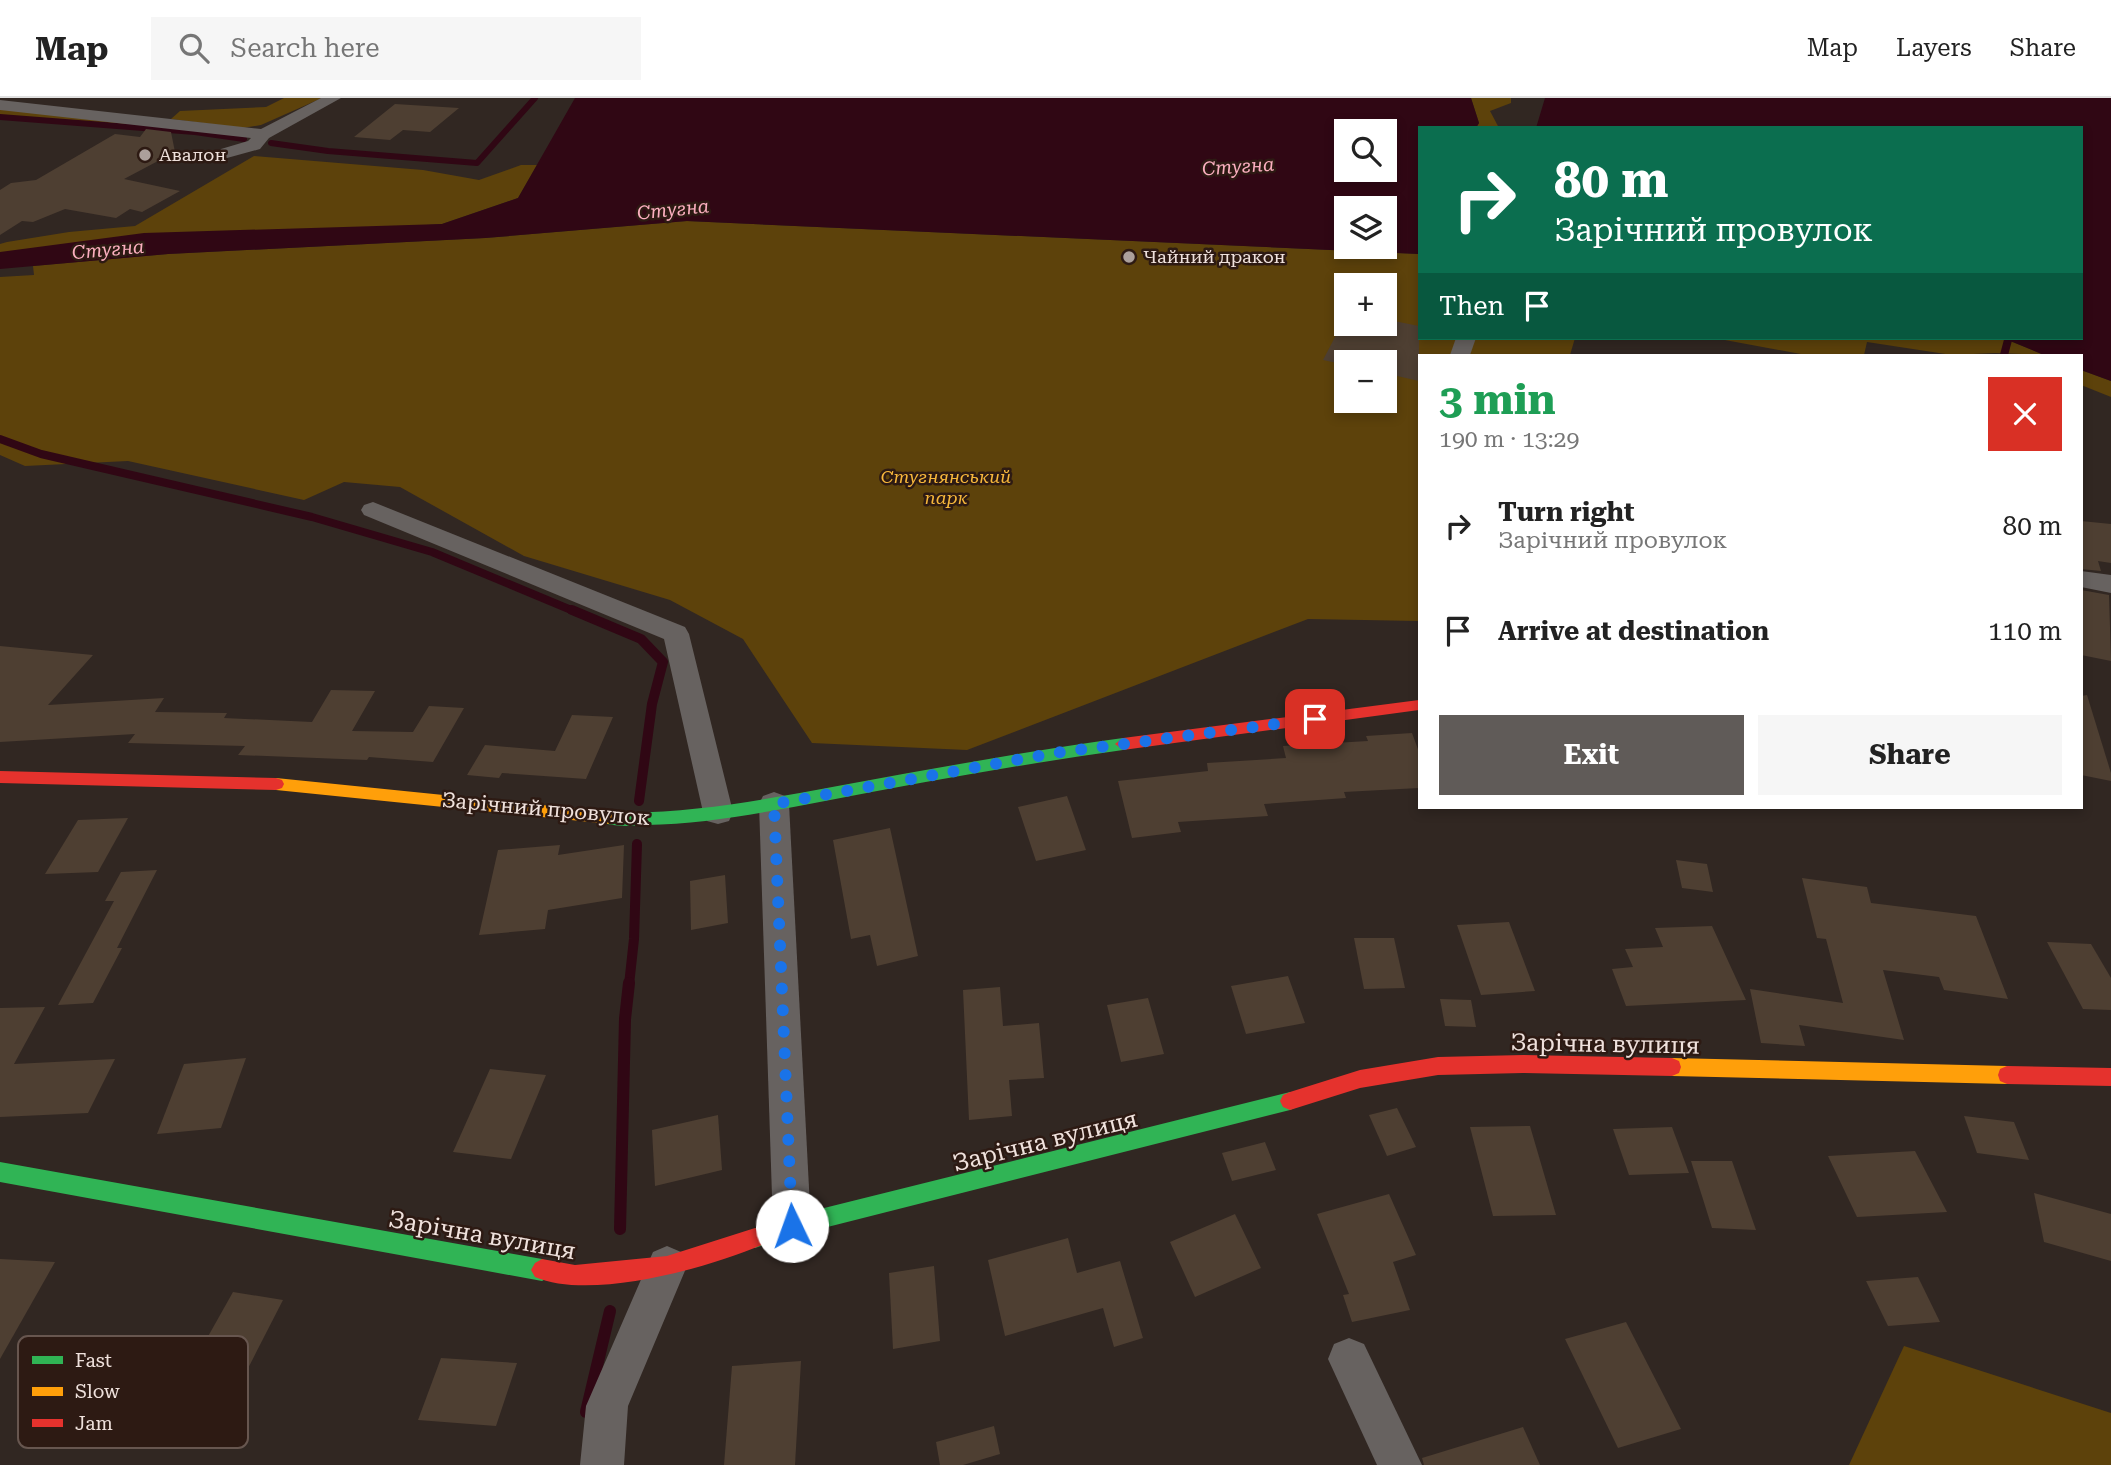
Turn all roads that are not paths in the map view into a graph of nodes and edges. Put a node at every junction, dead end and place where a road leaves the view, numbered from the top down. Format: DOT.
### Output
graph roads {
  1 [pos="333,98"];
  2 [pos="0,105"];
  3 [pos="263,134"];
  4 [pos="227,153"];
  5 [pos="373,510"];
  6 [pos="2083,579"];
  7 [pos="2111,584"];
  8 [pos="1418,705"];
  9 [pos="0,777"];
  10 [pos="774,804"];
  11 [pos="718,812"];
  12 [pos="2111,1077"];
  13 [pos="0,1172"];
  14 [pos="792,1226"];
  15 [pos="667,1266"];
  16 [pos="1349,1359"];
  17 [pos="602,1465"];
  18 [pos="1401,1465"];
  1 -- 3 [label="street"];
  2 -- 3 [label="street"];
  3 -- 4 [label="street"];
  5 -- 11 [label="street"];
  6 -- 7 [label="street"];
  8 -- 10 [label="street, Зарічний провулок"];
  9 -- 11 [label="street, Зарічний провулок"];
  10 -- 11 [label="street, Зарічний провулок"];
  10 -- 14 [label="street"];
  12 -- 14 [label="street, Зарічна вулиця"];
  13 -- 15 [label="street, Зарічна вулиця"];
  14 -- 15 [label="street, Зарічна вулиця"];
  15 -- 17 [label="street"];
  16 -- 18 [label="street"];
}
